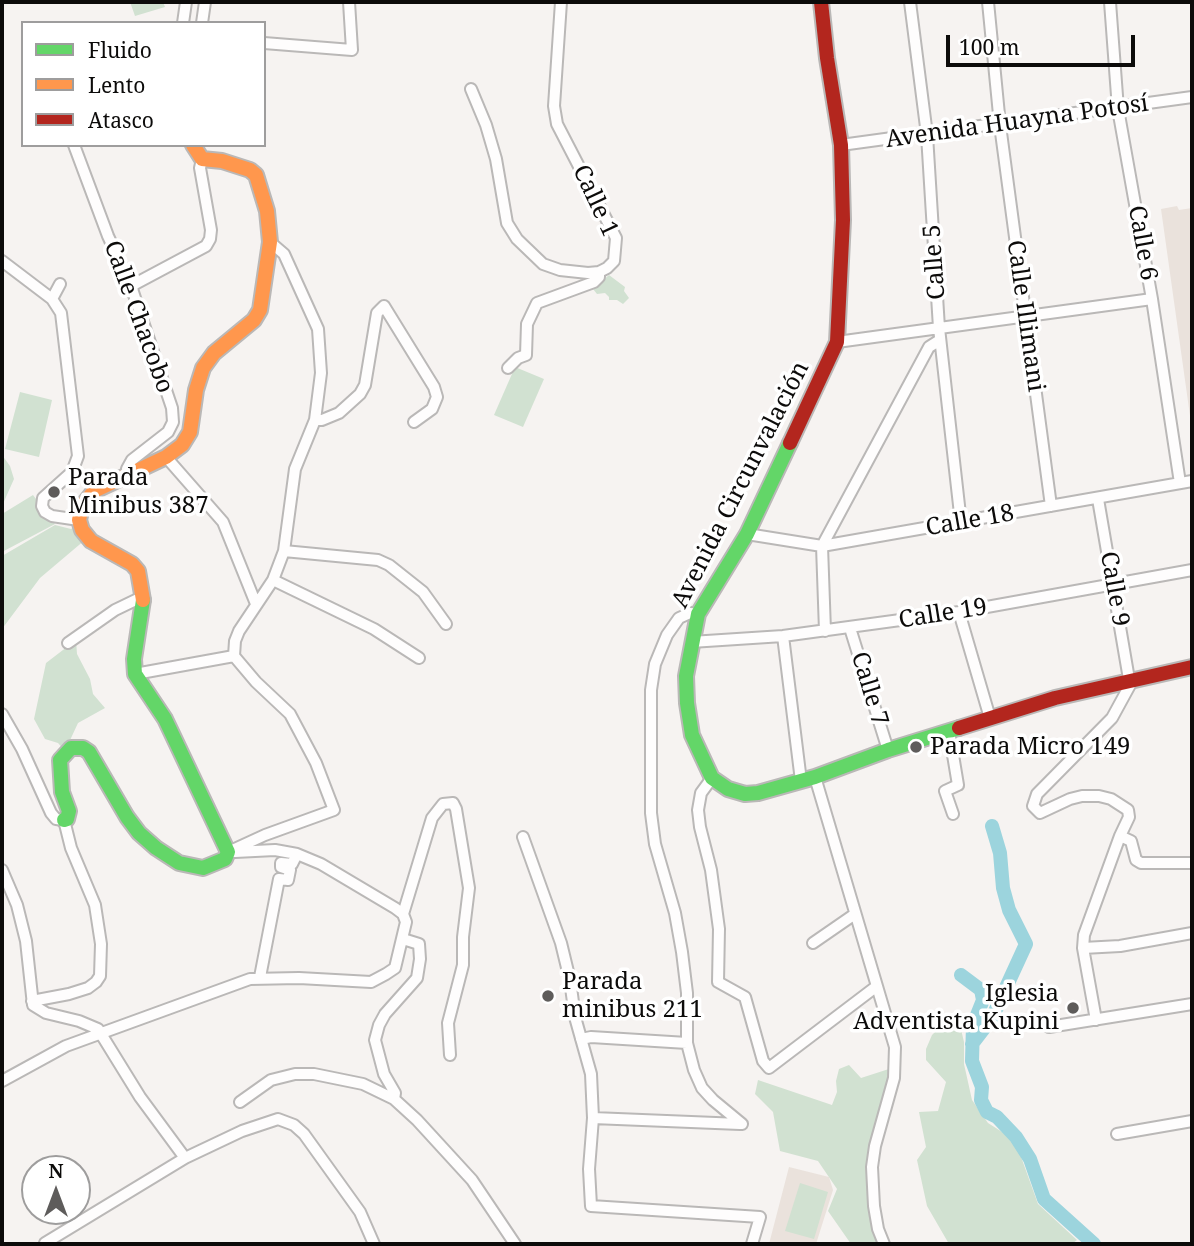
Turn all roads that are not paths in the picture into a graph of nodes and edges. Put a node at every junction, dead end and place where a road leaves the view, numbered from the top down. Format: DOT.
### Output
graph roads {
  1 [pos="186,2"];
  2 [pos="205,2"];
  3 [pos="349,2"];
  4 [pos="561,2"];
  5 [pos="821,2"];
  6 [pos="910,2"];
  7 [pos="988,2"];
  8 [pos="1110,2"];
  9 [pos="183,21"];
  10 [pos="201,21"];
  11 [pos="266,43"];
  12 [pos="471,89"];
  13 [pos="1192,97"];
  14 [pos="1118,109"];
  15 [pos="1000,125"];
  16 [pos="926,135"];
  17 [pos="841,145"];
  18 [pos="75,147"];
  19 [pos="194,147"];
  20 [pos="202,159"];
  21 [pos="270,242"];
  22 [pos="2,261"];
  23 [pos="599,272"];
  24 [pos="60,285"];
  25 [pos="131,286"];
  26 [pos="52,299"];
  27 [pos="1152,299"];
  28 [pos="1024,317"];
  29 [pos="940,334"];
  30 [pos="837,342"];
  31 [pos="508,368"];
  32 [pos="315,420"];
  33 [pos="414,422"];
  34 [pos="166,457"];
  35 [pos="128,473"];
  36 [pos="1192,481"];
  37 [pos="1180,483"];
  38 [pos="1098,499"];
  39 [pos="1051,506"];
  40 [pos="79,520"];
  41 [pos="961,523"];
  42 [pos="747,534"];
  43 [pos="822,546"];
  44 [pos="284,551"];
  45 [pos="1192,570"];
  46 [pos="273,580"];
  47 [pos="1113,584"];
  48 [pos="144,596"];
  49 [pos="256,604"];
  50 [pos="959,612"];
  51 [pos="698,614"];
  52 [pos="446,624"];
  53 [pos="850,628"];
  54 [pos="825,631"];
  55 [pos="783,636"];
  56 [pos="691,642"];
  57 [pos="68,643"];
  58 [pos="234,656"];
  59 [pos="419,658"];
  60 [pos="1192,667"];
  61 [pos="135,674"];
  62 [pos="1130,680"];
  63 [pos="2,714"];
  64 [pos="989,718"];
  65 [pos="949,731"];
  66 [pos="888,750"];
  67 [pos="712,778"];
  68 [pos="808,779"];
  69 [pos="953,814"];
  70 [pos="64,820"];
  71 [pos="1120,836"];
  72 [pos="523,837"];
  73 [pos="228,852"];
  74 [pos="297,854"];
  75 [pos="1192,863"];
  76 [pos="2,870"];
  77 [pos="403,914"];
  78 [pos="855,914"];
  79 [pos="1192,933"];
  80 [pos="403,939"];
  81 [pos="813,943"];
  82 [pos="1083,948"];
  83 [pos="260,977"];
  84 [pos="877,986"];
  85 [pos="32,1001"];
  86 [pos="1192,1004"];
  87 [pos="1096,1020"];
  88 [pos="1049,1027"];
  89 [pos="101,1034"];
  90 [pos="580,1039"];
  91 [pos="687,1042"];
  92 [pos="450,1055"];
  93 [pos="2,1081"];
  94 [pos="394,1100"];
  95 [pos="240,1102"];
  96 [pos="593,1118"];
  97 [pos="1192,1121"];
  98 [pos="1117,1134"];
  99 [pos="185,1158"];
  100 [pos="45,1243"];
  101 [pos="374,1244"];
  102 [pos="514,1244"];
  103 [pos="752,1244"];
  104 [pos="884,1244"];
  1 -- 9 [label="street"];
  2 -- 10 [label="street"];
  3 -- 11 [label="street"];
  4 -- 23 [label="street, Calle 1"];
  5 -- 17 [label="street, Avenida Circunvalación"];
  6 -- 16 [label="street, Calle 5"];
  7 -- 15 [label="street, Calle Illimani"];
  8 -- 14 [label="street, Calle 6"];
  12 -- 23 [label="street, Calle 1"];
  13 -- 14 [label="street, Avenida Huayna Potosí"];
  14 -- 15 [label="street, Avenida Huayna Potosí"];
  14 -- 27 [label="street, Calle 6"];
  15 -- 16 [label="street, Avenida Huayna Potosí"];
  15 -- 28 [label="street, Calle Illimani"];
  16 -- 17 [label="street, Avenida Huayna Potosí"];
  16 -- 29 [label="street, Calle 5"];
  17 -- 30 [label="street, Avenida Circunvalación"];
  18 -- 25 [label="street, Calle Chacobo"];
  19 -- 20 [label="street"];
  20 -- 21 [label="street"];
  20 -- 25 [label="street"];
  21 -- 32 [label="street"];
  21 -- 34 [label="street"];
  22 -- 26 [label="street"];
  23 -- 31 [label="street"];
  24 -- 26 [label="street"];
  25 -- 35 [label="street, Calle Chacobo"];
  26 -- 40 [label="street"];
  27 -- 28 [label="street"];
  27 -- 37 [label="street, Calle 6"];
  28 -- 29 [label="street"];
  28 -- 39 [label="street, Calle Illimani"];
  29 -- 30 [label="street"];
  29 -- 41 [label="street, Calle 5"];
  29 -- 43 [label="street"];
  30 -- 42 [label="street, Avenida Circunvalación"];
  32 -- 33 [label="street"];
  32 -- 44 [label="street"];
  34 -- 35 [label="street"];
  34 -- 49 [label="street"];
  35 -- 40 [label="street"];
  36 -- 37 [label="street, Calle 18"];
  37 -- 38 [label="street, Calle 18"];
  38 -- 39 [label="street, Calle 18"];
  38 -- 47 [label="street, Calle 9"];
  39 -- 41 [label="street, Calle 18"];
  40 -- 48 [label="street"];
  41 -- 43 [label="street, Calle 18"];
  42 -- 43 [label="street, Calle 18"];
  42 -- 51 [label="street, Avenida Circunvalación"];
  43 -- 54 [label="street"];
  44 -- 46 [label="street"];
  44 -- 52 [label="street"];
  45 -- 47 [label="street, Calle 19"];
  46 -- 49 [label="street"];
  46 -- 59 [label="street"];
  47 -- 50 [label="street, Calle 19"];
  47 -- 62 [label="street, Calle 9"];
  48 -- 57 [label="street"];
  48 -- 61 [label="street"];
  49 -- 58 [label="street"];
  50 -- 53 [label="street, Calle 19"];
  50 -- 64 [label="street"];
  51 -- 56 [label="street, Avenida Circunvalación"];
  51 -- 91 [label="street"];
  53 -- 54 [label="street, Calle 19"];
  53 -- 66 [label="street, Calle 7"];
  54 -- 55 [label="street, Calle 19"];
  55 -- 56 [label="street, Calle 19"];
  55 -- 68 [label="street"];
  56 -- 67 [label="street, Avenida Circunvalación"];
  58 -- 61 [label="street"];
  58 -- 73 [label="street"];
  60 -- 62 [label="street"];
  61 -- 73 [label="street"];
  62 -- 64 [label="street"];
  62 -- 71 [label="street"];
  63 -- 70 [label="street"];
  64 -- 65 [label="street"];
  65 -- 66 [label="street"];
  65 -- 69 [label="street"];
  66 -- 68 [label="street"];
  67 -- 68 [label="street"];
  67 -- 84 [label="street"];
  68 -- 78 [label="street"];
  70 -- 73 [label="street"];
  70 -- 85 [label="street"];
  71 -- 75 [label="street"];
  71 -- 82 [label="street"];
  72 -- 90 [label="street"];
  73 -- 74 [label="street"];
  74 -- 77 [label="street"];
  74 -- 83 [label="street"];
  76 -- 85 [label="street"];
  77 -- 80 [label="street"];
  77 -- 92 [label="street"];
  78 -- 81 [label="street"];
  78 -- 84 [label="street"];
  79 -- 82 [label="street"];
  80 -- 83 [label="street"];
  80 -- 94 [label="street"];
  82 -- 87 [label="street"];
  83 -- 89 [label="street"];
  84 -- 104 [label="street"];
  85 -- 89 [label="street"];
  86 -- 87 [label="street"];
  87 -- 88 [label="street"];
  89 -- 93 [label="street"];
  89 -- 99 [label="street"];
  90 -- 91 [label="street"];
  90 -- 96 [label="street"];
  91 -- 96 [label="street"];
  94 -- 95 [label="street"];
  94 -- 102 [label="street"];
  96 -- 103 [label="street"];
  97 -- 98 [label="street"];
  99 -- 100 [label="street"];
  99 -- 101 [label="street"];
}
